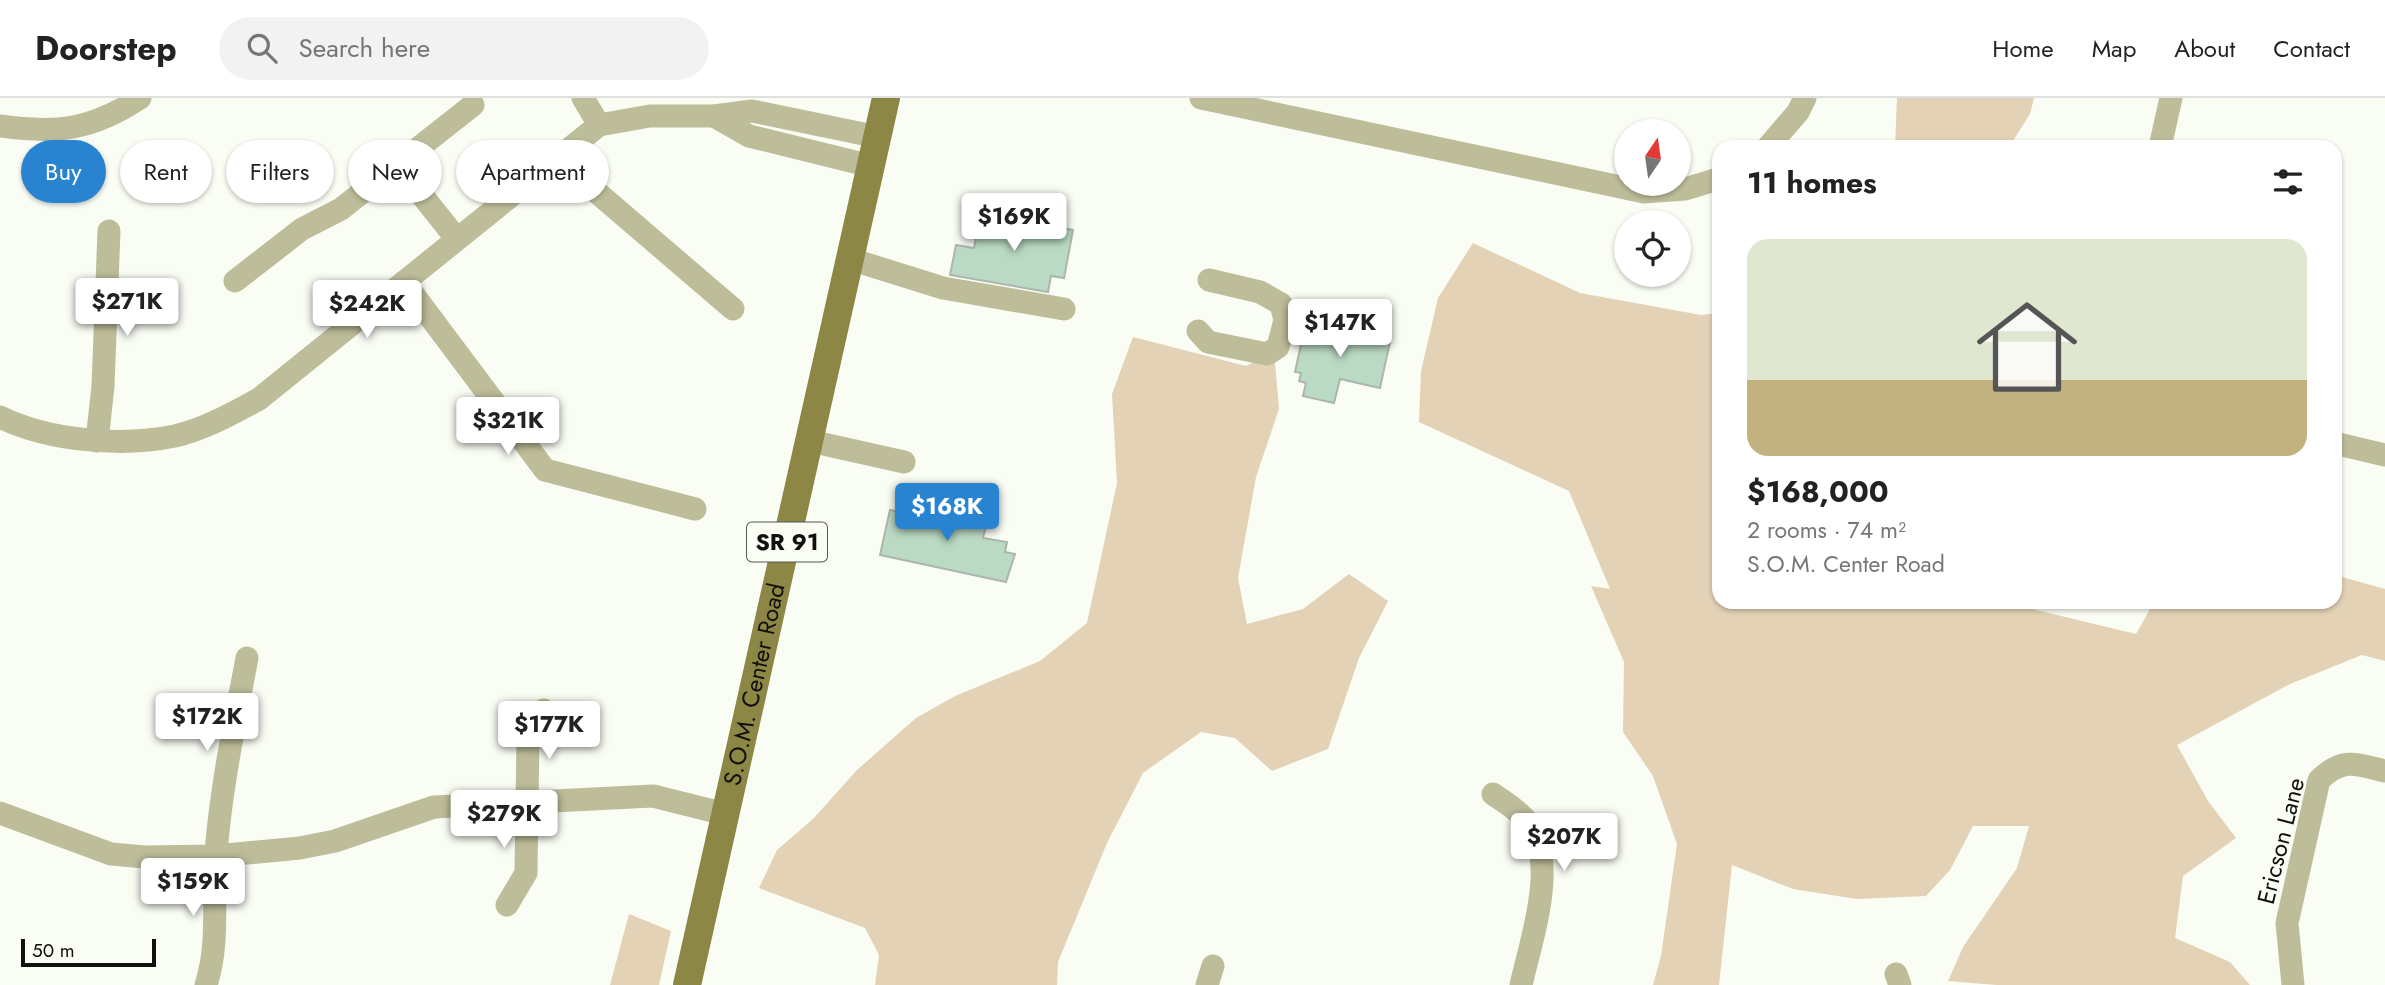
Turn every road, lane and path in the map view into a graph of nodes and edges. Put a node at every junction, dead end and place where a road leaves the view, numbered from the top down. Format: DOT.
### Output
graph roads {
  1 [pos="141,98"];
  2 [pos="583,98"];
  3 [pos="886,98"];
  4 [pos="1201,98"];
  5 [pos="1805,98"];
  6 [pos="2171,98"];
  7 [pos="473,104"];
  8 [pos="714,116"];
  9 [pos="598,125"];
  10 [pos="0,126"];
  11 [pos="878,137"];
  12 [pos="427,140"];
  13 [pos="580,140"];
  14 [pos="1774,140"];
  15 [pos="2162,140"];
  16 [pos="871,166"];
  17 [pos="1712,181"];
  18 [pos="348,203"];
  19 [pos="428,203"];
  20 [pos="501,203"];
  21 [pos="609,203"];
  22 [pos="109,231"];
  23 [pos="456,238"];
  24 [pos="850,259"];
  25 [pos="235,281"];
  26 [pos="1209,281"];
  27 [pos="404,282"];
  28 [pos="733,309"];
  29 [pos="1064,309"];
  30 [pos="1198,331"];
  31 [pos="0,417"];
  32 [pos="97,441"];
  33 [pos="810,441"];
  34 [pos="2342,445"];
  35 [pos="2385,455"];
  36 [pos="904,462"];
  37 [pos="695,509"];
  38 [pos="247,658"];
  39 [pos="544,710"];
  40 [pos="2385,771"];
  41 [pos="1493,794"];
  42 [pos="526,802"];
  43 [pos="0,813"];
  44 [pos="725,814"];
  45 [pos="215,856"];
  46 [pos="508,905"];
  47 [pos="206,985"];
  48 [pos="687,985"];
  49 [pos="1521,985"];
  50 [pos="2293,985"];
  1 -- 10 [label="street"];
  2 -- 9 [label="street"];
  3 -- 11 [label="main road, S.O.M. Center Road / SR 91"];
  4 -- 17 [label="street"];
  5 -- 14 [label="street"];
  6 -- 15 [label="street"];
  7 -- 12 [label="street"];
  8 -- 9 [label="street"];
  8 -- 11 [label="street"];
  8 -- 16 [label="street"];
  9 -- 13 [label="street"];
  11 -- 16 [label="main road, S.O.M. Center Road / SR 91"];
  16 -- 24 [label="main road, S.O.M. Center Road / SR 91"];
  18 -- 25 [label="street"];
  19 -- 23 [label="street"];
  20 -- 23 [label="street"];
  21 -- 28 [label="street"];
  22 -- 32 [label="street"];
  23 -- 27 [label="street"];
  24 -- 29 [label="street"];
  24 -- 33 [label="main road, S.O.M. Center Road / SR 91"];
  26 -- 30 [label="street"];
  27 -- 32 [label="street"];
  27 -- 37 [label="street"];
  31 -- 32 [label="street"];
  33 -- 36 [label="street"];
  33 -- 44 [label="main road, S.O.M. Center Road / SR 91"];
  34 -- 35 [label="street"];
  38 -- 45 [label="street"];
  39 -- 42 [label="street"];
  40 -- 50 [label="street, Ericson Lane"];
  41 -- 49 [label="street"];
  42 -- 44 [label="street"];
  42 -- 45 [label="street"];
  42 -- 46 [label="street"];
  43 -- 45 [label="street"];
  44 -- 48 [label="main road, S.O.M. Center Road / SR 91"];
  45 -- 47 [label="street"];
}
